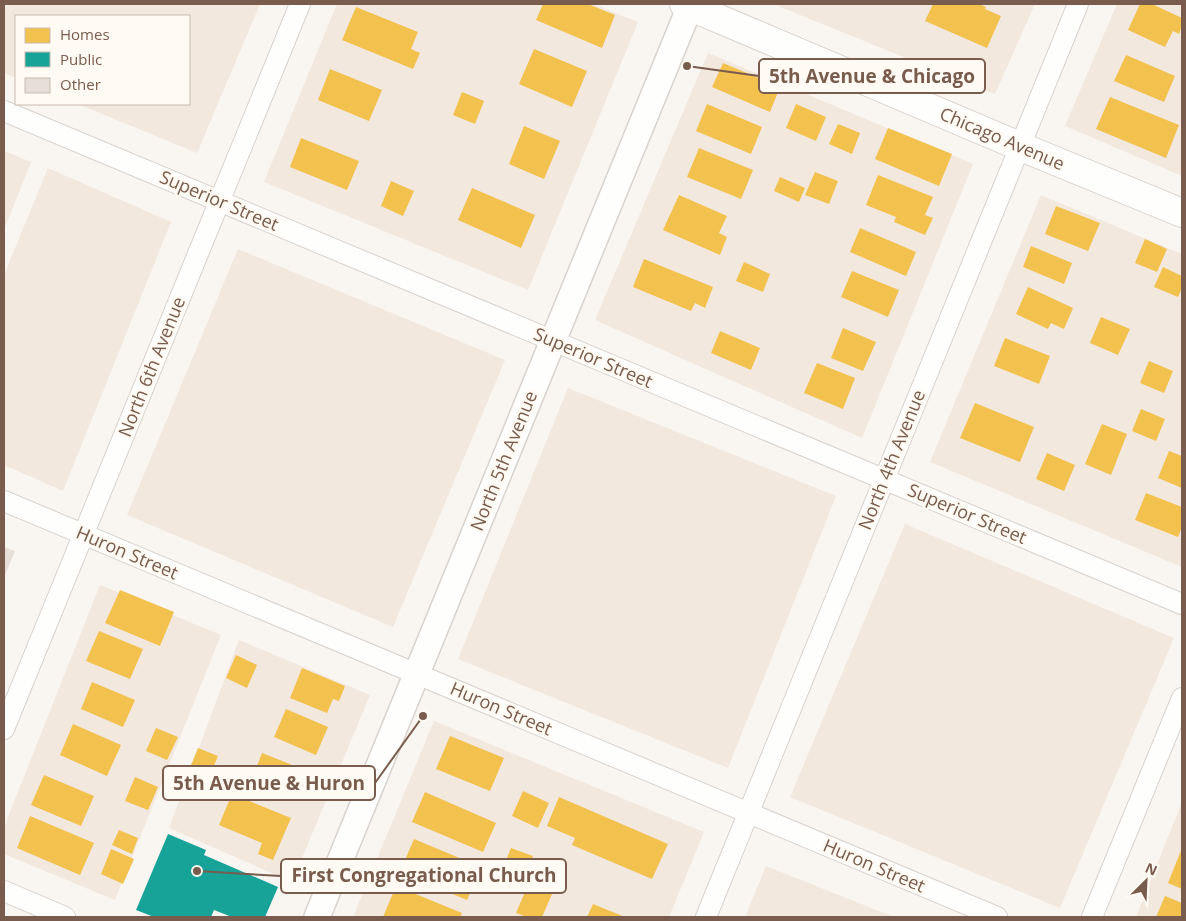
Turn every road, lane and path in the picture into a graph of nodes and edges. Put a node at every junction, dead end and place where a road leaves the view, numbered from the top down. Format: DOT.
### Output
graph roads {
  1 [pos="300,4"];
  2 [pos="1078,4"];
  3 [pos="689,5"];
  4 [pos="4,111"];
  5 [pos="1019,146"];
  6 [pos="220,202"];
  7 [pos="1182,213"];
  8 [pos="553,341"];
  9 [pos="884,480"];
  10 [pos="4,501"];
  11 [pos="84,534"];
  12 [pos="1182,604"];
  13 [pos="417,674"];
  14 [pos="1182,698"];
  15 [pos="4,729"];
  16 [pos="748,813"];
  17 [pos="4,891"];
  18 [pos="65,917"];
  19 [pos="317,917"];
  20 [pos="706,917"];
  21 [pos="997,917"];
  22 [pos="1092,917"];
  1 -- 6 [label="street, North 6th Avenue"];
  2 -- 5 [label="street, North 4th Avenue"];
  3 -- 5 [label="main road, Chicago Avenue"];
  3 -- 8 [label="street, North 5th Avenue"];
  4 -- 6 [label="street, Superior Street"];
  5 -- 7 [label="main road, Chicago Avenue"];
  5 -- 9 [label="street, North 4th Avenue"];
  6 -- 8 [label="street, Superior Street"];
  6 -- 11 [label="street, North 6th Avenue"];
  8 -- 9 [label="street, Superior Street"];
  8 -- 13 [label="street, North 5th Avenue"];
  9 -- 12 [label="street, Superior Street"];
  9 -- 16 [label="street, North 4th Avenue"];
  10 -- 11 [label="street, Huron Street"];
  11 -- 13 [label="street, Huron Street"];
  11 -- 15 [label="street, North 6th Avenue"];
  13 -- 16 [label="street, Huron Street"];
  13 -- 19 [label="street, North 5th Avenue"];
  14 -- 22 [label="street"];
  16 -- 20 [label="street, North 4th Avenue"];
  16 -- 21 [label="street, Huron Street"];
  17 -- 18 [label="street"];
}
